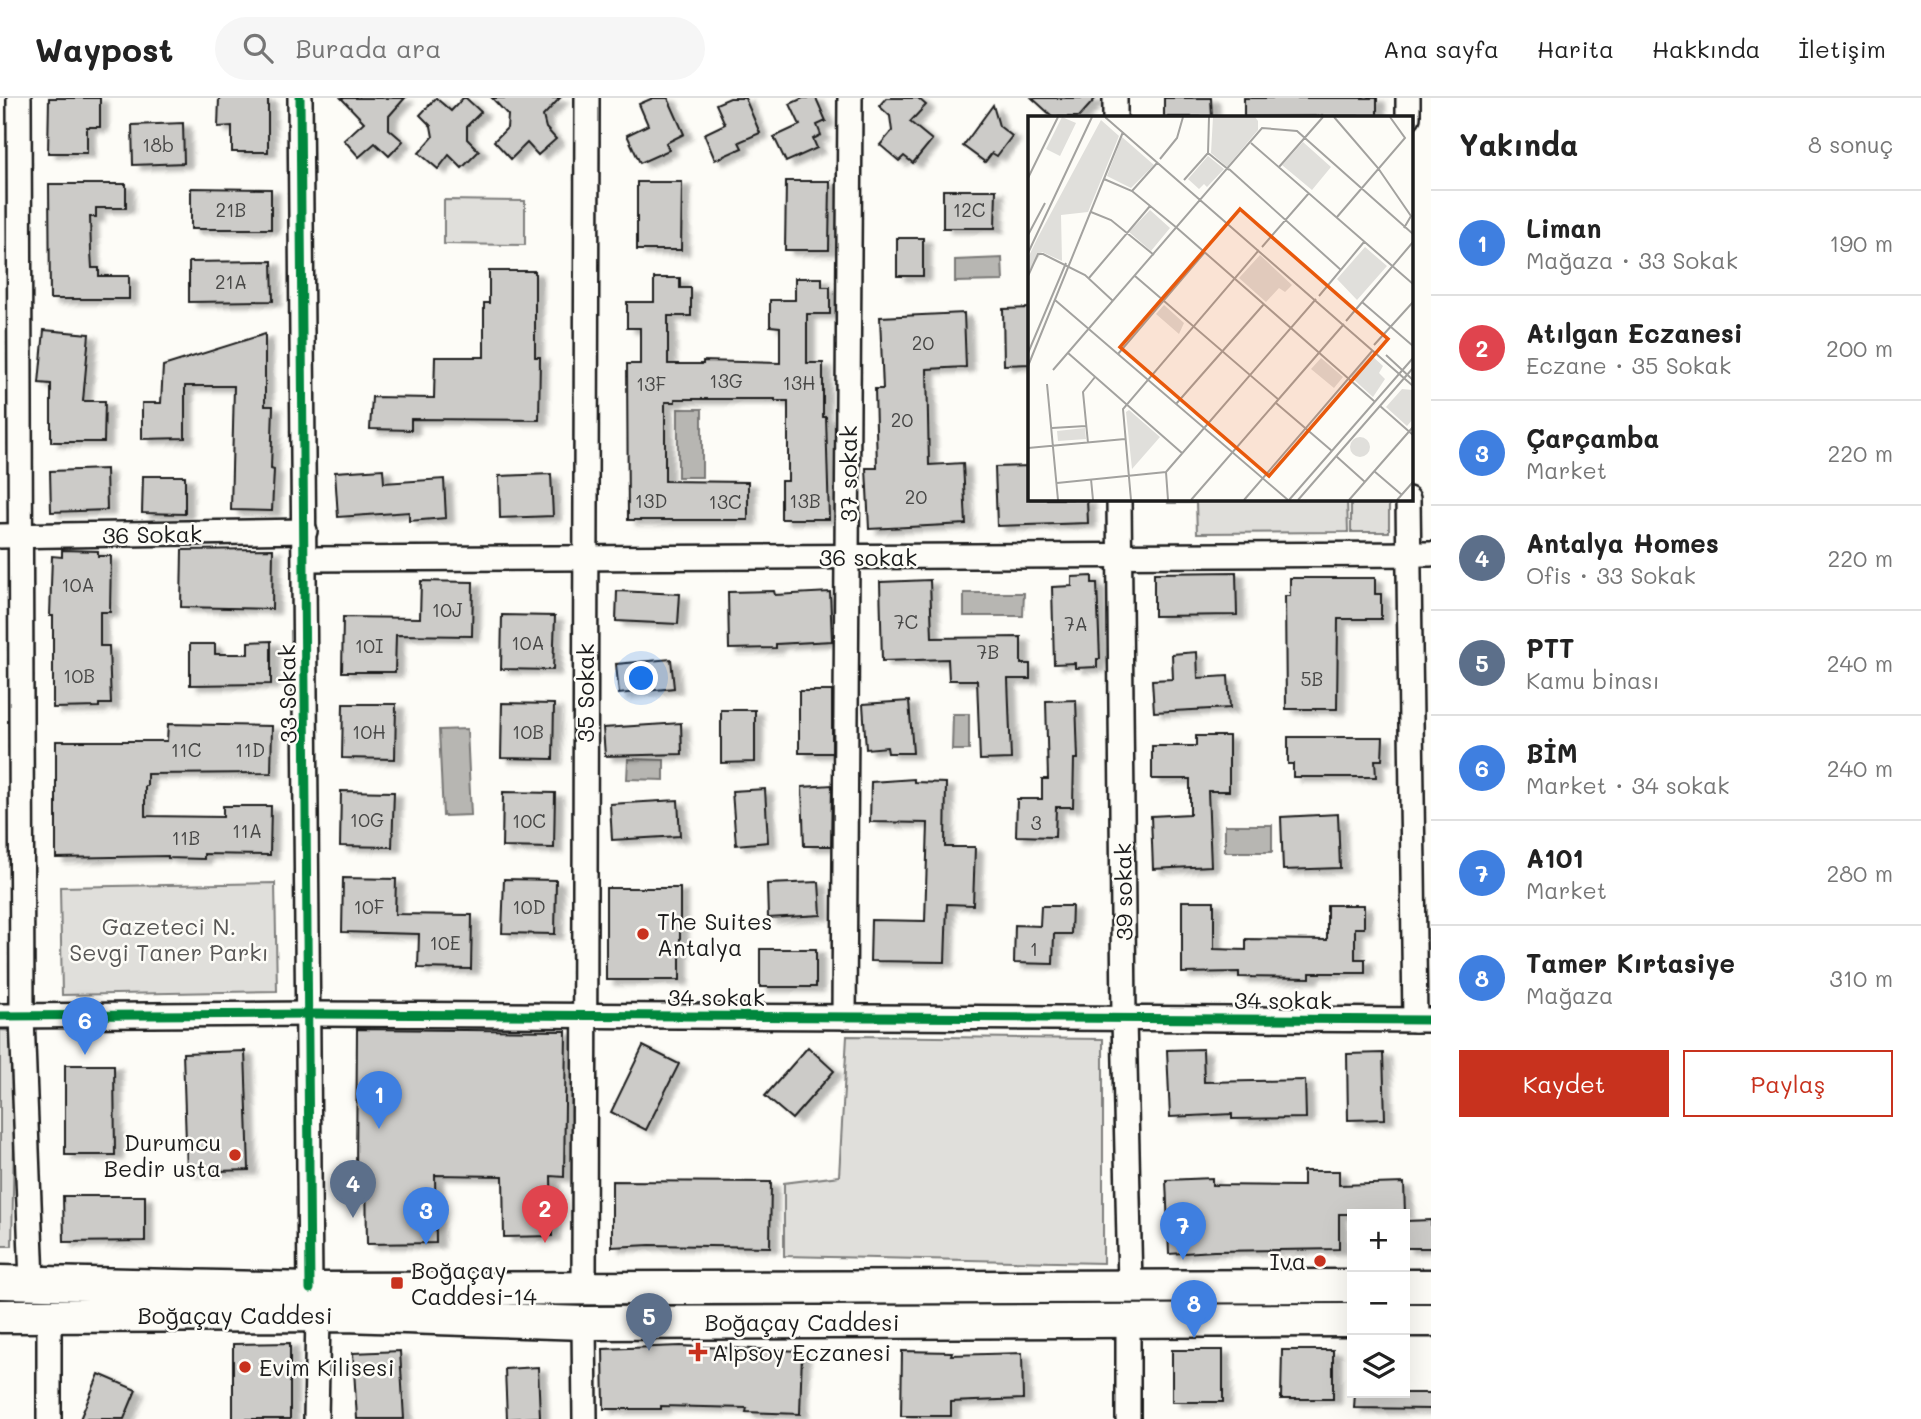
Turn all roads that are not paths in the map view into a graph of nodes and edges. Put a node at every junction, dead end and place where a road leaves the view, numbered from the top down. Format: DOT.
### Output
graph roads {
  1 [pos="19,98"];
  2 [pos="300,98"];
  3 [pos="587,98"];
  4 [pos="850,98"];
  5 [pos="1115,98"];
  6 [pos="1408,98"];
  7 [pos="1115,116"];
  8 [pos="1408,116"];
  9 [pos="1119,500"];
  10 [pos="1408,500"];
  11 [pos="305,531"];
  12 [pos="10,536"];
  13 [pos="1420,554"];
  14 [pos="1119,555"];
  15 [pos="848,557"];
  16 [pos="586,558"];
  17 [pos="305,559"];
  18 [pos="310,1014"];
  19 [pos="11,1016"];
  20 [pos="584,1016"];
  21 [pos="844,1017"];
  22 [pos="1124,1018"];
  23 [pos="1423,1020"];
  24 [pos="0,1282"];
  25 [pos="32,1282"];
  26 [pos="1130,1286"];
  27 [pos="1347,1286"];
  28 [pos="1410,1286"];
  29 [pos="1431,1286"];
  30 [pos="583,1287"];
  31 [pos="314,1302"];
  32 [pos="47,1315"];
  33 [pos="0,1316"];
  34 [pos="1128,1320"];
  35 [pos="1347,1320"];
  36 [pos="1410,1320"];
  37 [pos="1431,1320"];
  38 [pos="584,1323"];
  39 [pos="49,1419"];
  40 [pos="316,1419"];
  41 [pos="584,1419"];
  42 [pos="1128,1419"];
  1 -- 12 [label="street"];
  2 -- 11 [label="street, 33 Sokak"];
  3 -- 16 [label="street, 35 Sokak"];
  4 -- 15 [label="street, 37 sokak"];
  5 -- 7 [label="street"];
  6 -- 8 [label="street"];
  9 -- 14 [label="street, 39 sokak"];
  10 -- 13 [label="street"];
  11 -- 12 [label="street, 36 Sokak"];
  11 -- 17 [label="street, 33 Sokak"];
  12 -- 19 [label="street"];
  13 -- 14 [label="street, 36 sokak"];
  13 -- 23 [label="street"];
  14 -- 15 [label="street, 36 sokak"];
  14 -- 22 [label="street, 39 sokak"];
  15 -- 16 [label="street, 36 sokak"];
  15 -- 21 [label="street, 37 sokak"];
  16 -- 17 [label="street, 36 sokak"];
  16 -- 20 [label="street, 35 Sokak"];
  17 -- 18 [label="street, 33 Sokak"];
  18 -- 19 [label="street, 34 sokak"];
  18 -- 20 [label="street, 34 sokak"];
  18 -- 31 [label="street, 33 Sokak"];
  19 -- 25 [label="street"];
  20 -- 21 [label="street, 34 sokak"];
  20 -- 30 [label="street, 35 Sokak"];
  21 -- 22 [label="street, 34 sokak"];
  22 -- 23 [label="street, 34 sokak"];
  22 -- 26 [label="street, 39 sokak"];
  24 -- 25 [label="main road, Boğaçay Caddesi"];
  25 -- 31 [label="main road, Boğaçay Caddesi"];
  26 -- 27 [label="main road, Boğaçay Caddesi"];
  26 -- 30 [label="main road, Boğaçay Caddesi"];
  28 -- 29 [label="main road"];
  30 -- 31 [label="main road, Boğaçay Caddesi"];
  31 -- 32 [label="main road, Boğaçay Caddesi"];
  31 -- 38 [label="main road, Boğaçay Caddesi"];
  31 -- 40 [label="street, 33 Sokak"];
  32 -- 33 [label="main road, Boğaçay Caddesi"];
  32 -- 39 [label="street"];
  34 -- 35 [label="main road, Boğaçay Caddesi"];
  34 -- 38 [label="main road, Boğaçay Caddesi"];
  34 -- 42 [label="street"];
  36 -- 37 [label="main road"];
  38 -- 41 [label="street"];
}
